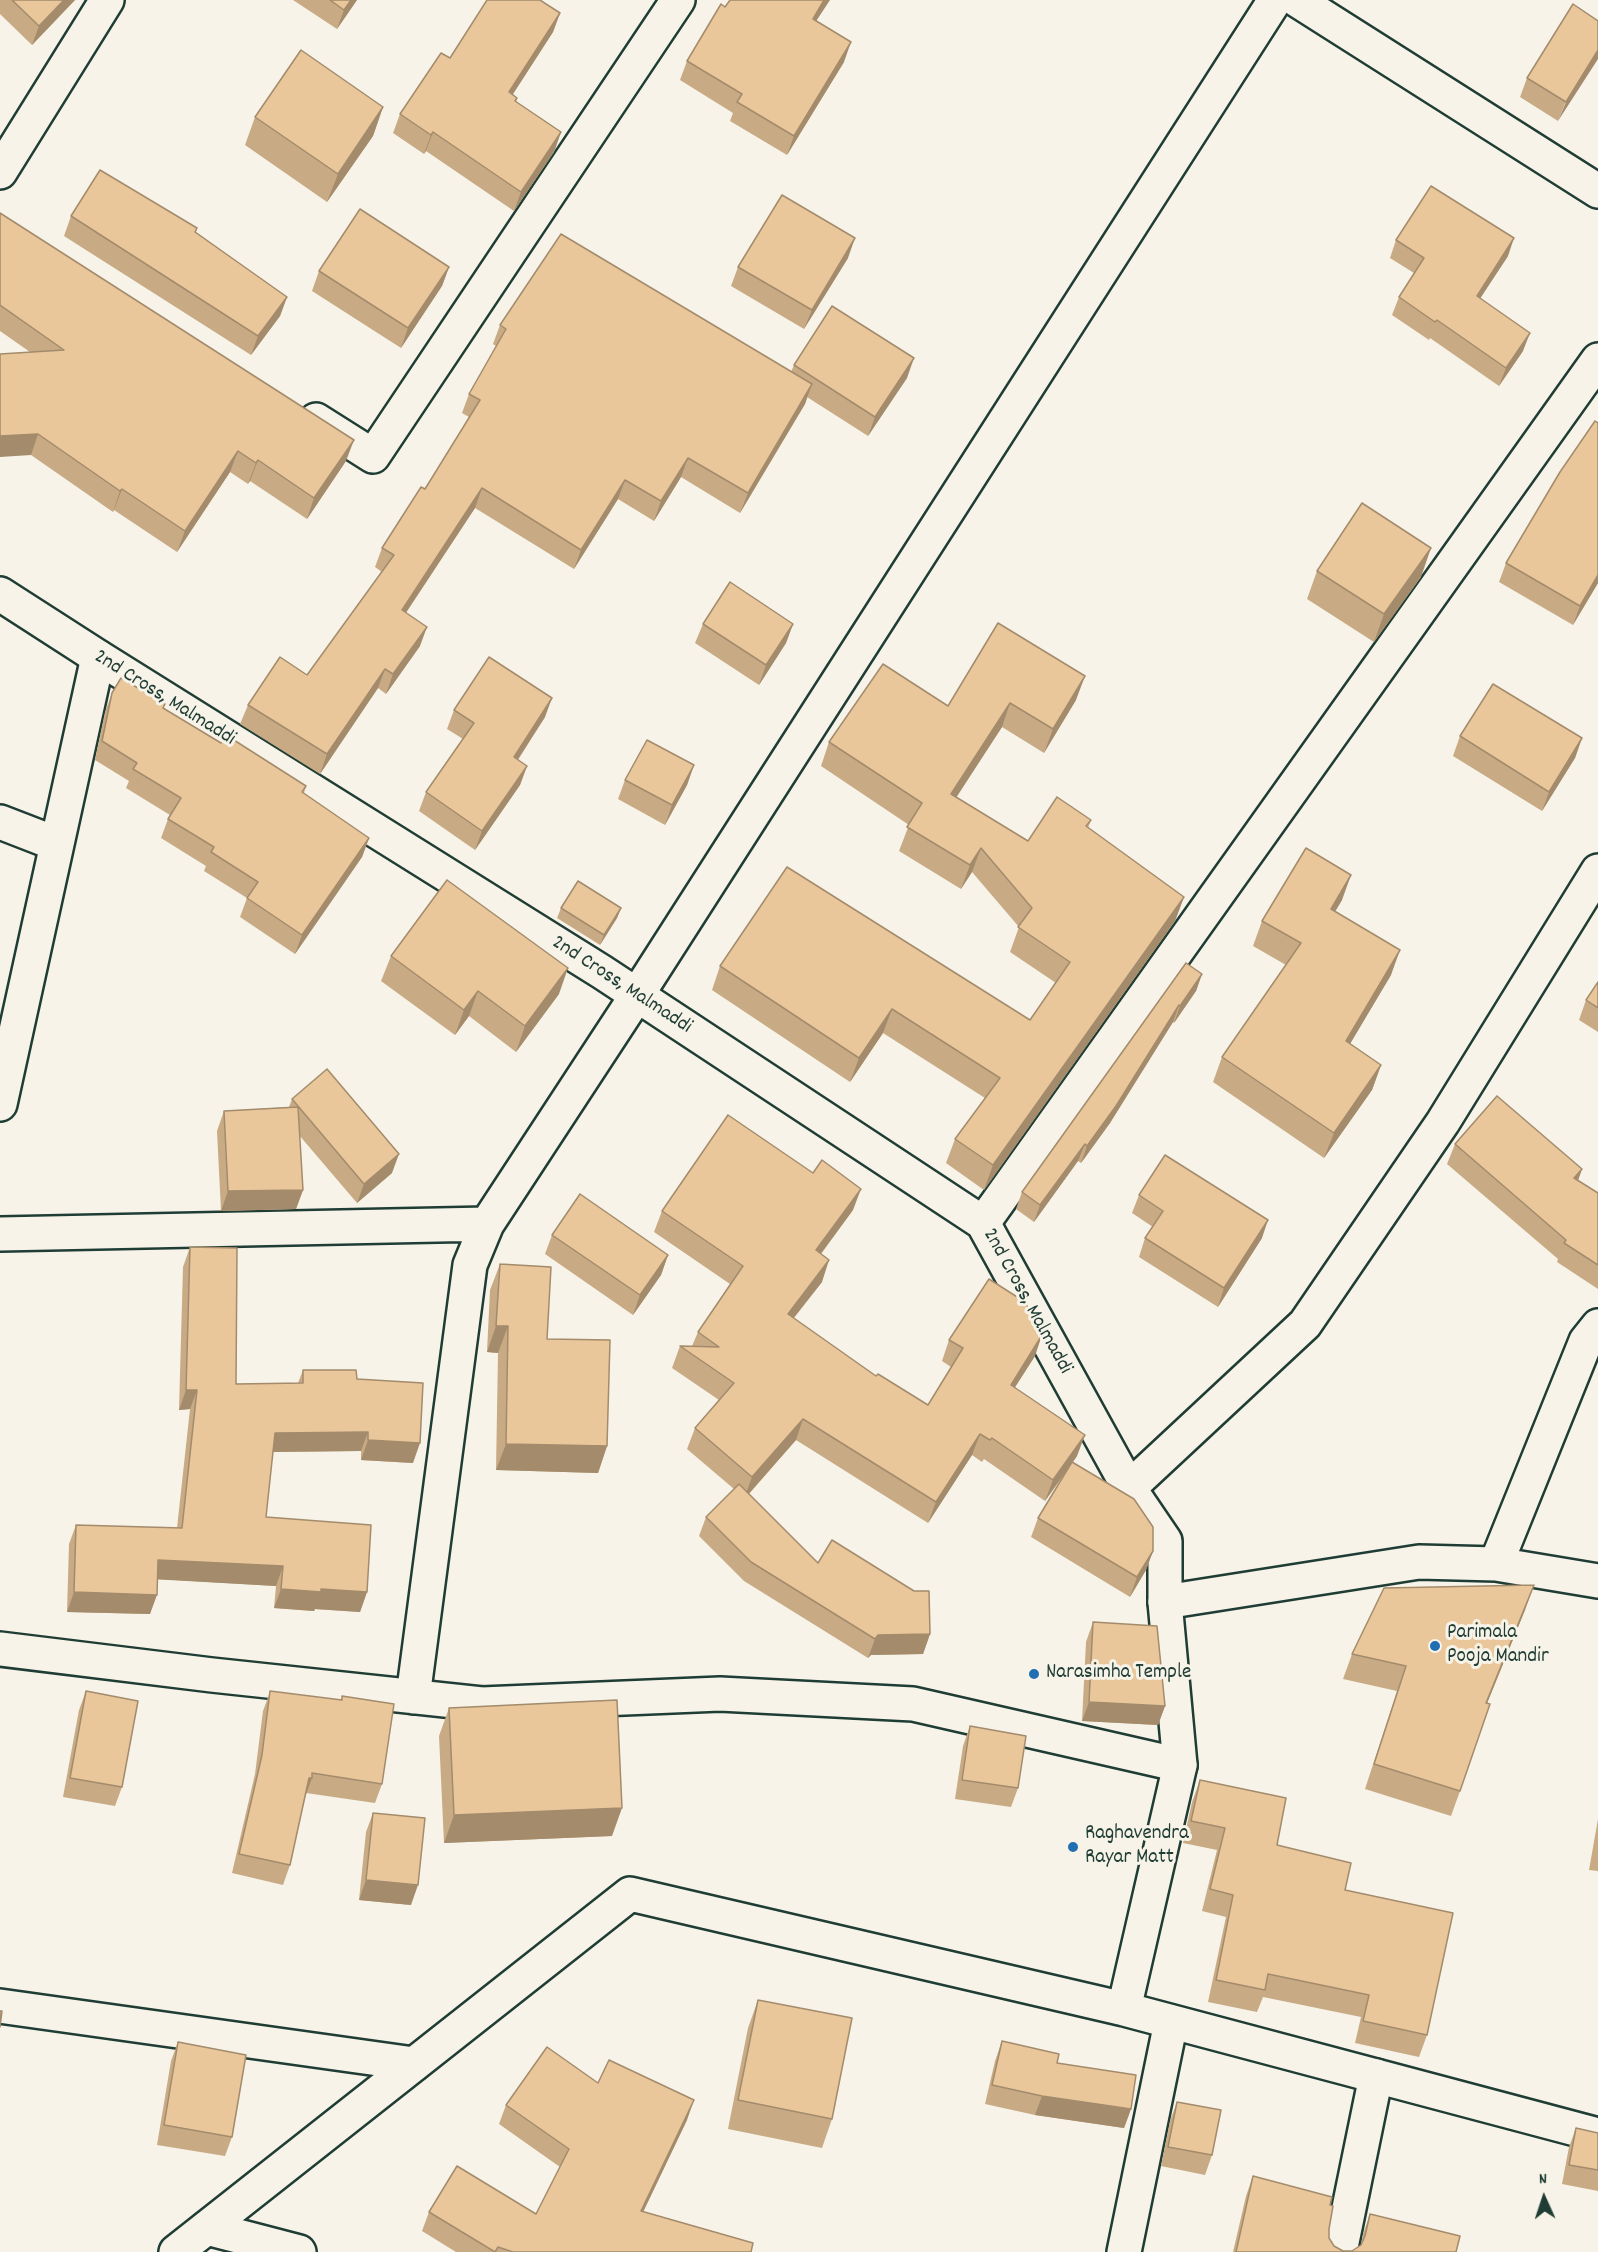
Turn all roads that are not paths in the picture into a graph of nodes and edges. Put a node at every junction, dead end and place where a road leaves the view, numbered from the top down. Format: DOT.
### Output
graph roads {
  1 [pos="108,0"];
  2 [pos="678,0"];
  3 [pos="1275,0"];
  4 [pos="1297,0"];
  5 [pos="0,172"];
  6 [pos="1598,191"];
  7 [pos="1598,360"];
  8 [pos="292,404"];
  9 [pos="0,594"];
  10 [pos="98,657"];
  11 [pos="0,822"];
  12 [pos="57,844"];
  13 [pos="1598,871"];
  14 [pos="637,995"];
  15 [pos="0,1104"];
  16 [pos="983,1223"];
  17 [pos="487,1224"];
  18 [pos="0,1234"];
  19 [pos="1598,1326"];
  20 [pos="1129,1488"];
  21 [pos="1496,1564"];
  22 [pos="1598,1581"];
  23 [pos="1165,1602"];
  24 [pos="0,1649"];
  25 [pos="412,1697"];
  26 [pos="1180,1765"];
  27 [pos="0,2006"];
  28 [pos="1124,2009"];
  29 [pos="1171,2022"];
  30 [pos="414,2064"];
  31 [pos="1376,2076"];
  32 [pos="1598,2135"];
  33 [pos="207,2228"];
  34 [pos="176,2252"];
  35 [pos="299,2252"];
  36 [pos="1124,2252"];
  37 [pos="1340,2252"];
  1 -- 5 [label="street"];
  2 -- 8 [label="street"];
  3 -- 14 [label="street"];
  4 -- 6 [label="street"];
  7 -- 16 [label="street"];
  9 -- 10 [label="street, 2nd Cross, Malmaddi"];
  10 -- 12 [label="street"];
  10 -- 14 [label="street, 2nd Cross, Malmaddi"];
  11 -- 12 [label="street"];
  12 -- 15 [label="street"];
  13 -- 20 [label="street"];
  14 -- 16 [label="street, 2nd Cross, Malmaddi"];
  14 -- 17 [label="street"];
  16 -- 20 [label="street, 2nd Cross, Malmaddi"];
  17 -- 18 [label="street"];
  17 -- 25 [label="street"];
  19 -- 21 [label="street"];
  20 -- 23 [label="street, 2nd Cross, Malmaddi"];
  21 -- 22 [label="street"];
  21 -- 23 [label="street"];
  23 -- 26 [label="street, 2nd Cross, Malmaddi"];
  24 -- 25 [label="street"];
  25 -- 26 [label="street"];
  26 -- 28 [label="street, 2nd Cross, Malmaddi"];
  27 -- 30 [label="street"];
  28 -- 29 [label="street"];
  28 -- 30 [label="street"];
  29 -- 31 [label="street"];
  29 -- 36 [label="street"];
  30 -- 33 [label="street"];
  31 -- 32 [label="street"];
  31 -- 37 [label="street"];
  33 -- 34 [label="street"];
  33 -- 35 [label="street"];
}
